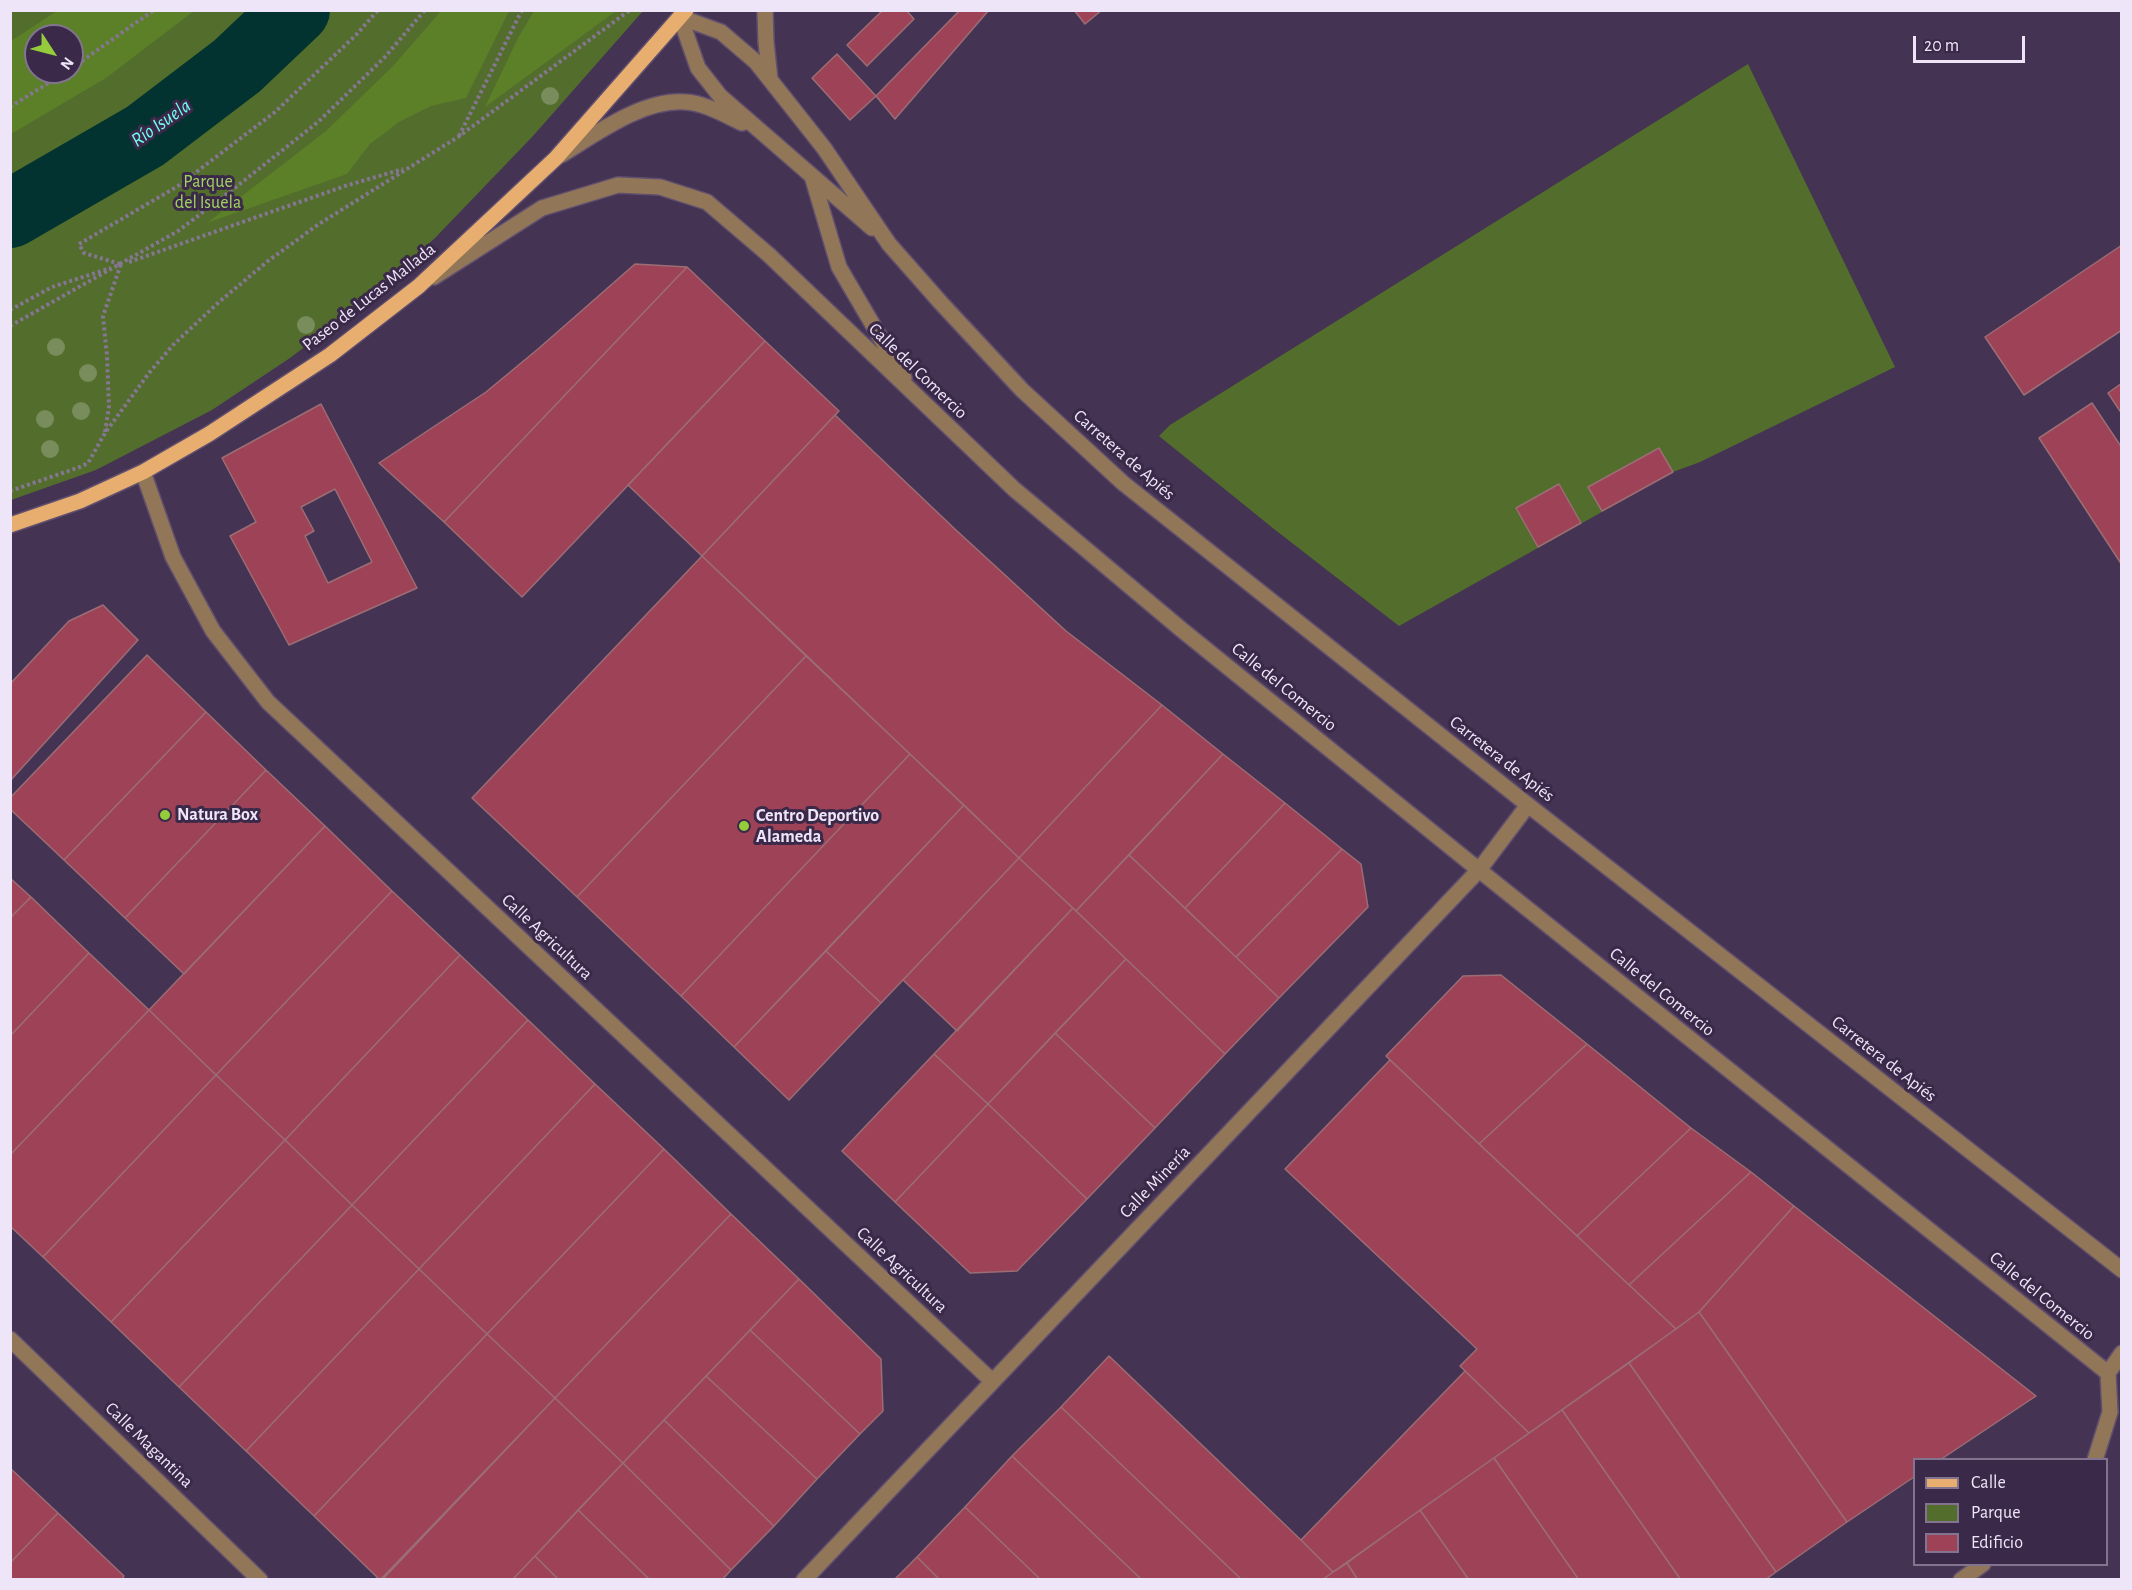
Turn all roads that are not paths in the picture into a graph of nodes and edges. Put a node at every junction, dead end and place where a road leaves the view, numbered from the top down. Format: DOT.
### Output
graph roads {
  1 [pos="765,10"];
  2 [pos="683,14"];
  3 [pos="770,79"];
  4 [pos="760,132"];
  5 [pos="556,158"];
  6 [pos="812,176"];
  7 [pos="889,244"];
  8 [pos="419,286"];
  9 [pos="915,396"];
  10 [pos="143,472"];
  11 [pos="10,525"];
  12 [pos="1528,805"];
  13 [pos="1479,870"];
  14 [pos="2121,1270"];
  15 [pos="10,1339"];
  16 [pos="2121,1353"];
  17 [pos="2108,1373"];
  18 [pos="992,1381"];
  19 [pos="2096,1458"];
  20 [pos="1980,1566"];
  21 [pos="261,1580"];
  22 [pos="804,1580"];
  23 [pos="1961,1580"];
  1 -- 3 [label="street"];
  2 -- 3 [label="street"];
  2 -- 4 [label="street"];
  2 -- 5 [label="main road, Paseo de Lucas Mallada"];
  3 -- 7 [label="street"];
  4 -- 5 [label="street"];
  4 -- 6 [label="street"];
  5 -- 8 [label="main road, Paseo de Lucas Mallada"];
  6 -- 7 [label="street"];
  6 -- 9 [label="street"];
  7 -- 12 [label="street, Carretera de Apiés"];
  8 -- 9 [label="street, Calle del Comercio"];
  8 -- 10 [label="main road, Paseo de Lucas Mallada"];
  9 -- 13 [label="street, Calle del Comercio"];
  10 -- 11 [label="main road, Paseo de Lucas Mallada"];
  10 -- 18 [label="street, Calle Agricultura"];
  12 -- 13 [label="street, Calle Minería"];
  12 -- 14 [label="street, Carretera de Apiés"];
  13 -- 17 [label="street, Calle del Comercio"];
  13 -- 18 [label="street, Calle Minería"];
  15 -- 21 [label="street, Calle Magantina"];
  16 -- 17 [label="street"];
  17 -- 19 [label="street"];
  18 -- 22 [label="street, Calle Minería"];
  20 -- 23 [label="street"];
}
